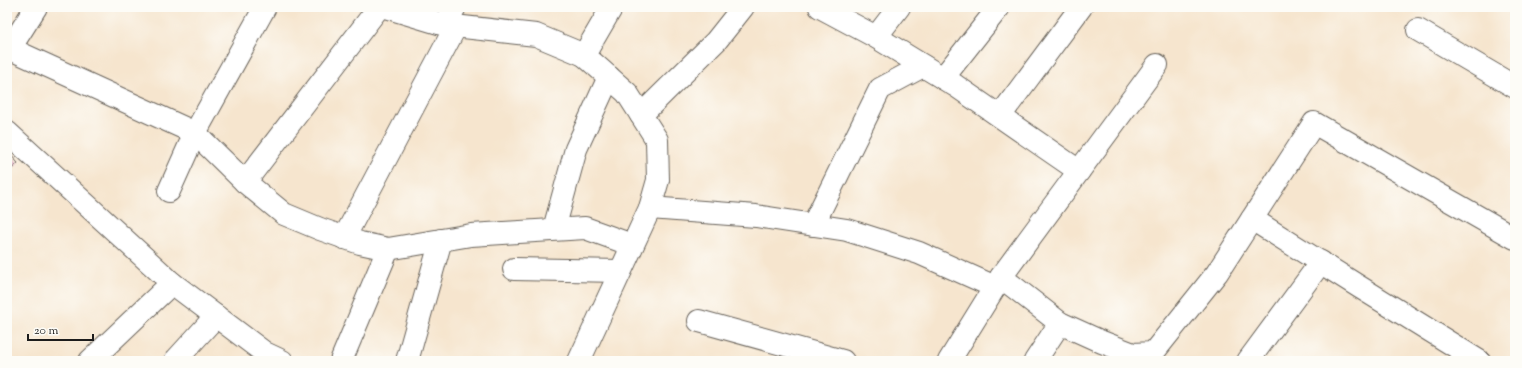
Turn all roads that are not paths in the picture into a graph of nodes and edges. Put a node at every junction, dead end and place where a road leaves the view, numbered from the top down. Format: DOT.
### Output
graph roads {
  1 [pos="36,7"];
  2 [pos="265,7"];
  3 [pos="379,7"];
  4 [pos="385,7"];
  5 [pos="612,7"];
  6 [pos="743,7"];
  7 [pos="820,7"];
  8 [pos="899,7"];
  9 [pos="998,7"];
  10 [pos="1081,7"];
  11 [pos="452,19"];
  12 [pos="1418,30"];
  13 [pos="876,37"];
  14 [pos="8,50"];
  15 [pos="584,55"];
  16 [pos="1157,65"];
  17 [pos="923,66"];
  18 [pos="608,77"];
  19 [pos="943,78"];
  20 [pos="1515,87"];
  21 [pos="641,115"];
  22 [pos="1000,116"];
  23 [pos="7,132"];
  24 [pos="194,133"];
  25 [pos="1080,171"];
  26 [pos="245,182"];
  27 [pos="170,191"];
  28 [pos="650,208"];
  29 [pos="1252,219"];
  30 [pos="813,225"];
  31 [pos="554,229"];
  32 [pos="344,238"];
  33 [pos="1515,238"];
  34 [pos="441,240"];
  35 [pos="632,245"];
  36 [pos="388,249"];
  37 [pos="1321,262"];
  38 [pos="514,269"];
  39 [pos="620,272"];
  40 [pos="172,282"];
  41 [pos="998,282"];
  42 [pos="216,316"];
  43 [pos="700,321"];
  44 [pos="1060,323"];
  45 [pos="778,352"];
  46 [pos="90,361"];
  47 [pos="176,361"];
  48 [pos="282,361"];
  49 [pos="340,361"];
  50 [pos="407,361"];
  51 [pos="579,361"];
  52 [pos="843,361"];
  53 [pos="950,361"];
  54 [pos="1035,361"];
  55 [pos="1248,361"];
  56 [pos="1479,361"];
  1 -- 14 [label="street"];
  2 -- 24 [label="street"];
  3 -- 26 [label="street"];
  4 -- 11 [label="street"];
  5 -- 15 [label="street"];
  6 -- 21 [label="street"];
  7 -- 13 [label="street"];
  8 -- 13 [label="street"];
  9 -- 19 [label="street"];
  10 -- 22 [label="street"];
  11 -- 15 [label="street"];
  11 -- 32 [label="street"];
  12 -- 20 [label="street"];
  13 -- 17 [label="street"];
  14 -- 24 [label="street"];
  15 -- 18 [label="street"];
  16 -- 25 [label="street"];
  17 -- 19 [label="street"];
  17 -- 30 [label="street"];
  18 -- 21 [label="street"];
  18 -- 31 [label="street"];
  19 -- 22 [label="street"];
  21 -- 28 [label="street"];
  22 -- 25 [label="street"];
  23 -- 40 [label="street"];
  24 -- 26 [label="street"];
  24 -- 27 [label="street"];
  25 -- 41 [label="street"];
  26 -- 32 [label="street"];
  28 -- 30 [label="street"];
  28 -- 35 [label="street"];
  29 -- 33 [label="street"];
  29 -- 37 [label="street"];
  29 -- 44 [label="street"];
  30 -- 41 [label="street"];
  31 -- 34 [label="street"];
  31 -- 35 [label="street"];
  32 -- 36 [label="street"];
  34 -- 36 [label="street"];
  34 -- 50 [label="street"];
  35 -- 39 [label="street"];
  36 -- 49 [label="street"];
  37 -- 55 [label="street"];
  37 -- 56 [label="street"];
  38 -- 39 [label="street"];
  39 -- 51 [label="street"];
  40 -- 42 [label="street"];
  40 -- 46 [label="street"];
  41 -- 44 [label="street"];
  41 -- 53 [label="street"];
  42 -- 47 [label="street"];
  42 -- 48 [label="street"];
  43 -- 45 [label="street"];
  44 -- 54 [label="street"];
  45 -- 52 [label="street"];
}
